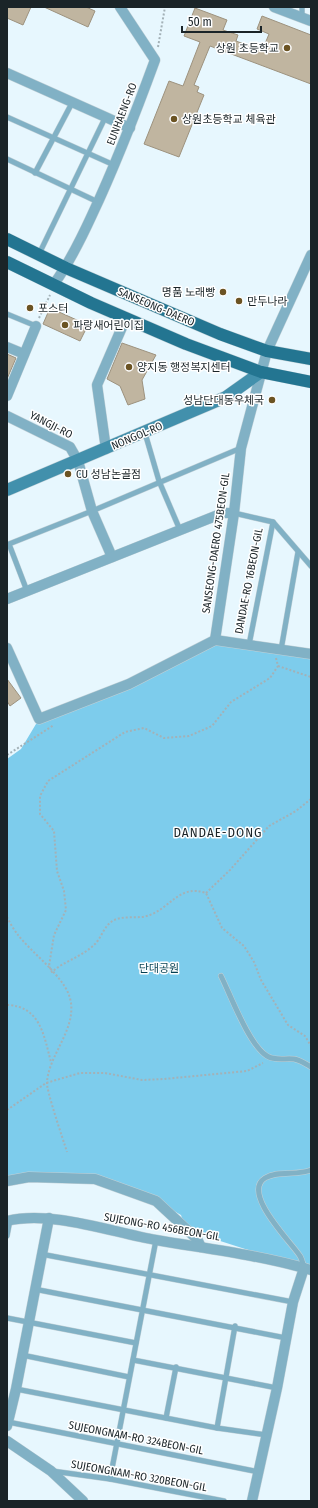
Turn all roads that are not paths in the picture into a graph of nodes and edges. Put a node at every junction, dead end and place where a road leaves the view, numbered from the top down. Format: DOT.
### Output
graph roads {
  1 [pos="120,7"];
  2 [pos="278,8"];
  3 [pos="305,15"];
  4 [pos="7,73"];
  5 [pos="72,103"];
  6 [pos="7,117"];
  7 [pos="105,118"];
  8 [pos="130,128"];
  9 [pos="54,139"];
  10 [pos="87,154"];
  11 [pos="7,159"];
  12 [pos="114,165"];
  13 [pos="35,173"];
  14 [pos="71,188"];
  15 [pos="98,202"];
  16 [pos="7,240"];
  17 [pos="39,255"];
  18 [pos="311,255"];
  19 [pos="7,262"];
  20 [pos="66,268"];
  21 [pos="54,284"];
  22 [pos="7,314"];
  23 [pos="126,318"];
  24 [pos="36,326"];
  25 [pos="7,347"];
  26 [pos="267,351"];
  27 [pos="24,354"];
  28 [pos="311,358"];
  29 [pos="261,372"];
  30 [pos="311,382"];
  31 [pos="7,396"];
  32 [pos="7,416"];
  33 [pos="145,433"];
  34 [pos="241,448"];
  35 [pos="106,449"];
  36 [pos="78,461"];
  37 [pos="159,481"];
  38 [pos="7,490"];
  39 [pos="92,511"];
  40 [pos="234,513"];
  41 [pos="273,522"];
  42 [pos="180,530"];
  43 [pos="298,552"];
  44 [pos="112,557"];
  45 [pos="311,566"];
  46 [pos="27,591"];
  47 [pos="7,599"];
  48 [pos="215,640"];
  49 [pos="249,645"];
  50 [pos="7,648"];
  51 [pos="278,650"];
  52 [pos="311,654"];
  53 [pos="221,976"];
  54 [pos="311,1067"];
  55 [pos="311,1170"];
  56 [pos="7,1181"];
  57 [pos="49,1218"];
  58 [pos="9,1220"];
  59 [pos="7,1236"];
  60 [pos="156,1240"];
  61 [pos="201,1247"];
  62 [pos="40,1254"];
  63 [pos="308,1269"];
  64 [pos="151,1275"];
  65 [pos="34,1289"];
  66 [pos="292,1302"];
  67 [pos="142,1310"];
  68 [pos="7,1318"];
  69 [pos="27,1323"];
  70 [pos="235,1326"];
  71 [pos="286,1338"];
  72 [pos="136,1343"];
  73 [pos="22,1355"];
  74 [pos="133,1360"];
  75 [pos="176,1367"];
  76 [pos="129,1377"];
  77 [pos="226,1377"];
  78 [pos="277,1388"];
  79 [pos="16,1389"];
  80 [pos="123,1410"];
  81 [pos="166,1418"];
  82 [pos="8,1424"];
  83 [pos="217,1428"];
  84 [pos="267,1435"];
  85 [pos="7,1441"];
  86 [pos="117,1445"];
  87 [pos="52,1471"];
  88 [pos="259,1472"];
  89 [pos="110,1479"];
  90 [pos="83,1501"];
  91 [pos="224,1501"];
  92 [pos="252,1501"];
  1 -- 8 [label="street, EUNHAENG-RO"];
  2 -- 3 [label="street"];
  4 -- 5 [label="street"];
  5 -- 7 [label="street"];
  5 -- 9 [label="lane"];
  6 -- 9 [label="lane"];
  7 -- 8 [label="street"];
  7 -- 10 [label="lane"];
  8 -- 12 [label="street, EUNHAENG-RO"];
  9 -- 10 [label="lane"];
  9 -- 13 [label="lane"];
  10 -- 12 [label="lane"];
  10 -- 14 [label="lane"];
  11 -- 13 [label="lane"];
  12 -- 15 [label="street, EUNHAENG-RO"];
  13 -- 14 [label="lane"];
  14 -- 15 [label="lane"];
  14 -- 17 [label="lane"];
  15 -- 20 [label="street, EUNHAENG-RO"];
  16 -- 17 [label="main road, SANSEONG-DAERO"];
  17 -- 20 [label="main road, SANSEONG-DAERO"];
  18 -- 26 [label="street, SANSEONG-DAERO 475BEON-GIL"];
  19 -- 21 [label="main road, SANSEONG-DAERO"];
  20 -- 21 [label="street, EUNHAENG-RO"];
  20 -- 26 [label="main road, SANSEONG-DAERO"];
  21 -- 23 [label="main road, SANSEONG-DAERO"];
  22 -- 24 [label="lane"];
  23 -- 29 [label="main road, SANSEONG-DAERO"];
  23 -- 35 [label="street, SANSEONG-DAERO"];
  24 -- 27 [label="street"];
  25 -- 27 [label="street"];
  26 -- 28 [label="main road, SANSEONG-DAERO"];
  26 -- 29 [label="street, SANSEONG-DAERO 475BEON-GIL"];
  27 -- 31 [label="street"];
  29 -- 30 [label="main road, SANSEONG-DAERO"];
  29 -- 33 [label="street, NONGOL-RO"];
  29 -- 34 [label="street, SANSEONG-DAERO 475BEON-GIL"];
  32 -- 36 [label="street, YANGJI-RO"];
  33 -- 35 [label="street, NONGOL-RO"];
  33 -- 37 [label="lane"];
  34 -- 37 [label="lane, SANSEONG-DAERO 475BEON-GIL"];
  34 -- 40 [label="street, SANSEONG-DAERO 475BEON-GIL"];
  35 -- 36 [label="street, NONGOL-RO"];
  36 -- 38 [label="street, NONGOL-RO"];
  36 -- 39 [label="street"];
  37 -- 39 [label="lane, SANSEONG-DAERO 475BEON-GIL"];
  37 -- 42 [label="lane"];
  39 -- 44 [label="street"];
  39 -- 46 [label="lane, SANSEONG-DAERO 475BEON-GIL"];
  40 -- 41 [label="lane"];
  40 -- 42 [label="street"];
  40 -- 48 [label="street, SANSEONG-DAERO 475BEON-GIL"];
  41 -- 43 [label="lane"];
  41 -- 49 [label="lane, DANDAE-RO 16BEON-GIL"];
  42 -- 44 [label="street"];
  43 -- 45 [label="lane"];
  43 -- 51 [label="lane"];
  44 -- 46 [label="street"];
  46 -- 47 [label="street"];
  48 -- 49 [label="street, DANDAE-RO 16BEON-GIL"];
  48 -- 50 [label="street"];
  49 -- 51 [label="street, DANDAE-RO 16BEON-GIL"];
  51 -- 52 [label="street, DANDAE-RO 16BEON-GIL"];
  53 -- 54 [label="lane"];
  55 -- 63 [label="lane"];
  56 -- 61 [label="street"];
  57 -- 58 [label="street, SUJEONG-RO 456BEON-GIL"];
  57 -- 60 [label="street, SUJEONG-RO 456BEON-GIL"];
  57 -- 62 [label="street"];
  58 -- 59 [label="lane"];
  60 -- 61 [label="street, SUJEONG-RO 456BEON-GIL"];
  60 -- 64 [label="lane"];
  61 -- 63 [label="street, SUJEONG-RO 456BEON-GIL"];
  62 -- 64 [label="lane"];
  62 -- 65 [label="street"];
  63 -- 66 [label="street"];
  64 -- 66 [label="lane"];
  64 -- 67 [label="lane"];
  65 -- 67 [label="lane"];
  65 -- 69 [label="street"];
  66 -- 71 [label="street"];
  67 -- 70 [label="lane"];
  67 -- 72 [label="lane"];
  68 -- 69 [label="lane"];
  69 -- 72 [label="lane"];
  69 -- 73 [label="street"];
  70 -- 71 [label="lane"];
  70 -- 77 [label="lane"];
  71 -- 78 [label="street"];
  72 -- 74 [label="lane"];
  73 -- 76 [label="lane"];
  73 -- 79 [label="street"];
  74 -- 75 [label="lane"];
  74 -- 76 [label="lane"];
  75 -- 77 [label="lane"];
  75 -- 81 [label="lane"];
  76 -- 80 [label="lane"];
  77 -- 78 [label="lane"];
  77 -- 83 [label="lane"];
  78 -- 84 [label="street"];
  79 -- 80 [label="lane"];
  79 -- 82 [label="street"];
  80 -- 81 [label="lane"];
  80 -- 86 [label="lane"];
  81 -- 83 [label="lane"];
  82 -- 86 [label="lane, SUJEONGNAM-RO 324BEON-GIL"];
  83 -- 84 [label="lane"];
  84 -- 88 [label="street"];
  85 -- 87 [label="street"];
  86 -- 88 [label="lane, SUJEONGNAM-RO 324BEON-GIL"];
  86 -- 89 [label="lane"];
  87 -- 89 [label="lane, SUJEONGNAM-RO 320BEON-GIL"];
  87 -- 90 [label="street"];
  88 -- 92 [label="street"];
  89 -- 91 [label="lane, SUJEONGNAM-RO 320BEON-GIL"];
}
